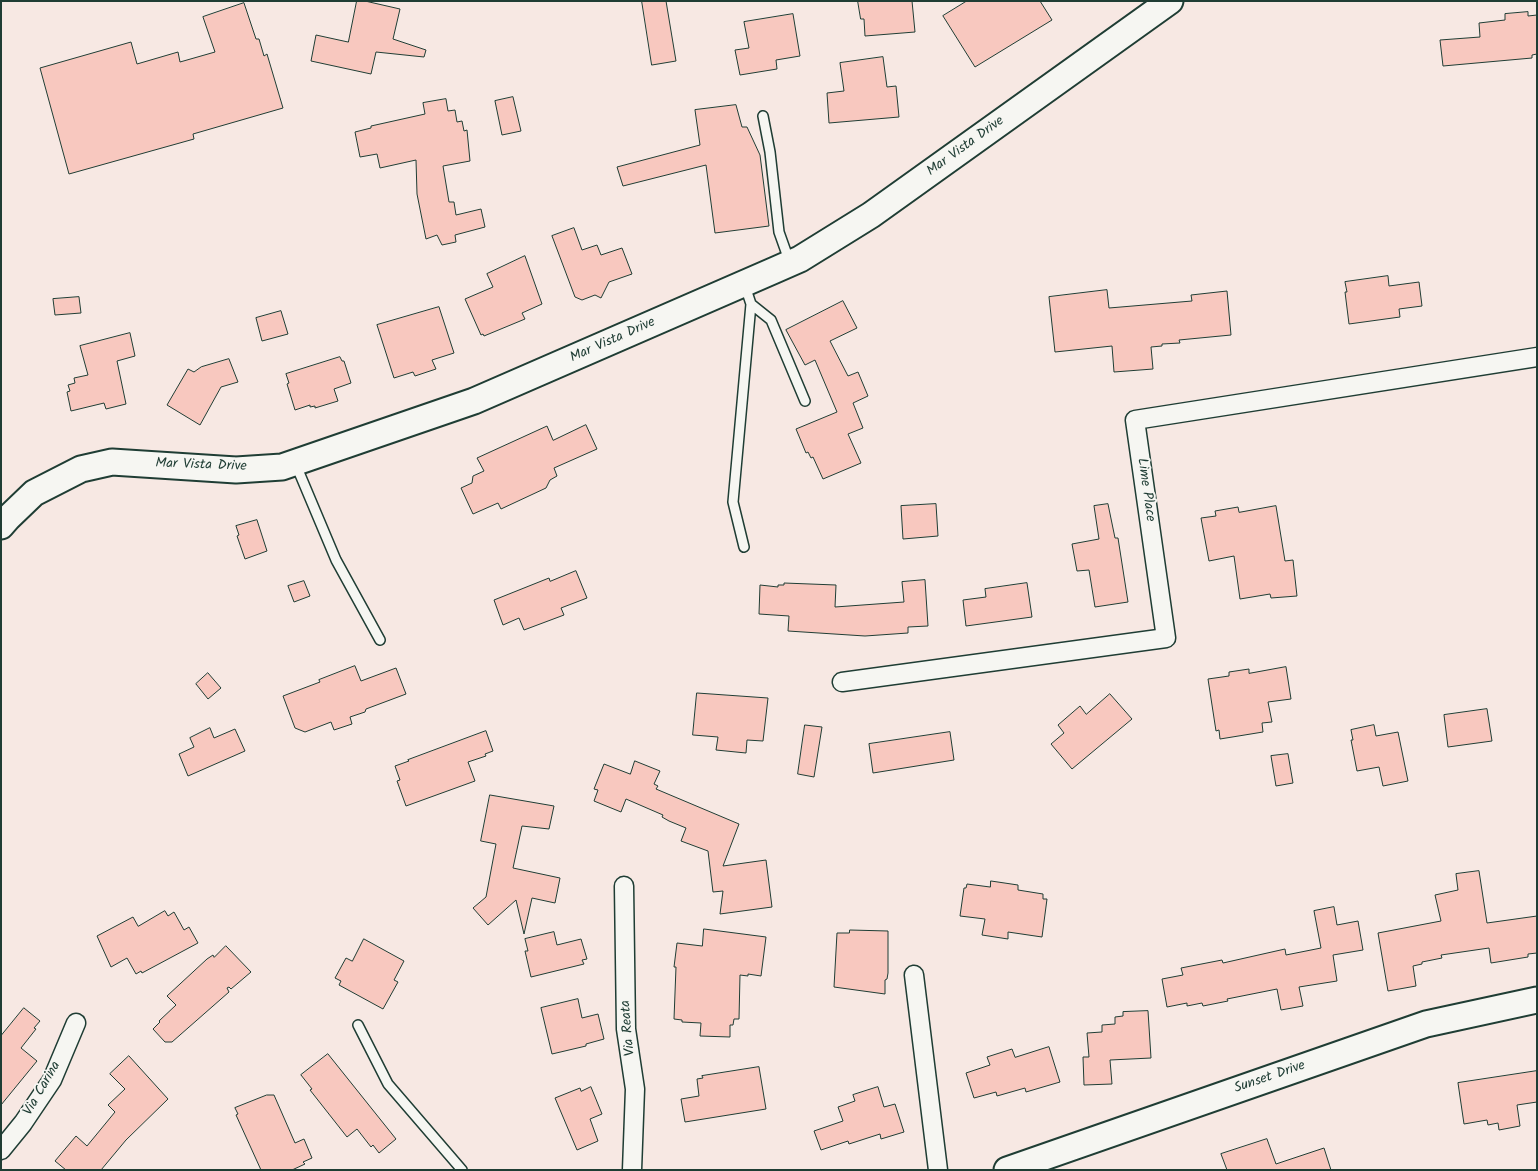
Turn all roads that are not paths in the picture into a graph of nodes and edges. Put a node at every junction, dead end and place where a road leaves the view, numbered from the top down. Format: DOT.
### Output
graph roads {
  1 [pos="1170,1"];
  2 [pos="763,116"];
  3 [pos="790,263"];
  4 [pos="747,294"];
  5 [pos="1537,356"];
  6 [pos="805,401"];
  7 [pos="295,462"];
  8 [pos="1,526"];
  9 [pos="744,547"];
  10 [pos="380,640"];
  11 [pos="842,682"];
  12 [pos="624,886"];
  13 [pos="914,976"];
  14 [pos="1537,1000"];
  15 [pos="76,1023"];
  16 [pos="358,1025"];
  17 [pos="1,1150"];
  18 [pos="462,1170"];
  19 [pos="632,1170"];
  20 [pos="938,1170"];
  21 [pos="1007,1170"];
  1 -- 3 [label="street, Mar Vista Drive"];
  2 -- 3 [label="lane"];
  3 -- 4 [label="street, Mar Vista Drive"];
  4 -- 6 [label="lane"];
  4 -- 7 [label="street, Mar Vista Drive"];
  4 -- 9 [label="lane"];
  5 -- 11 [label="street, Lime Place"];
  7 -- 8 [label="street, Mar Vista Drive"];
  7 -- 10 [label="lane"];
  12 -- 19 [label="street, Via Reata"];
  13 -- 20 [label="street"];
  14 -- 21 [label="street, Sunset Drive"];
  15 -- 17 [label="street, Via Carina"];
  16 -- 18 [label="lane"];
}
